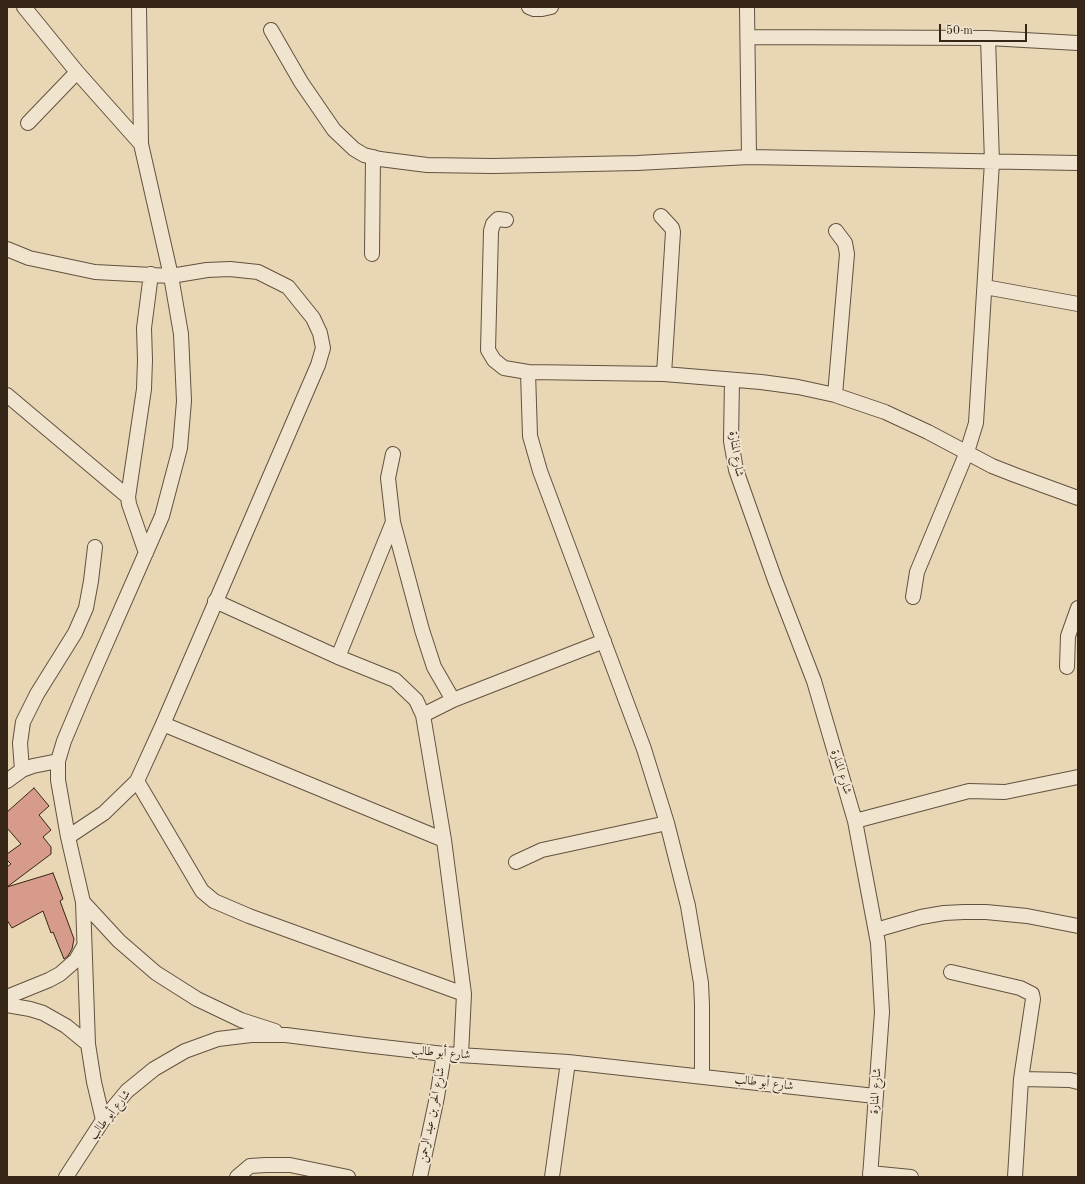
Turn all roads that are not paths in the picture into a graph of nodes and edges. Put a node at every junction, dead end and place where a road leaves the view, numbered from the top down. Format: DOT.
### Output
graph roads {
  1 [pos="24,7"];
  2 [pos="139,7"];
  3 [pos="529,7"];
  4 [pos="551,7"];
  5 [pos="747,7"];
  6 [pos="271,30"];
  7 [pos="748,37"];
  8 [pos="988,38"];
  9 [pos="1078,43"];
  10 [pos="77,72"];
  11 [pos="28,123"];
  12 [pos="141,144"];
  13 [pos="373,157"];
  14 [pos="749,157"];
  15 [pos="992,162"];
  16 [pos="1078,163"];
  17 [pos="662,216"];
  18 [pos="506,220"];
  19 [pos="836,231"];
  20 [pos="7,249"];
  21 [pos="372,254"];
  22 [pos="151,274"];
  23 [pos="171,276"];
  24 [pos="985,287"];
  25 [pos="1078,304"];
  26 [pos="528,372"];
  27 [pos="664,374"];
  28 [pos="732,380"];
  29 [pos="7,395"];
  30 [pos="836,395"];
  31 [pos="967,452"];
  32 [pos="393,454"];
  33 [pos="128,497"];
  34 [pos="1078,498"];
  35 [pos="393,522"];
  36 [pos="95,547"];
  37 [pos="146,553"];
  38 [pos="913,597"];
  39 [pos="215,601"];
  40 [pos="1078,608"];
  41 [pos="604,640"];
  42 [pos="338,656"];
  43 [pos="1067,667"];
  44 [pos="453,700"];
  45 [pos="423,715"];
  46 [pos="163,724"];
  47 [pos="58,761"];
  48 [pos="22,770"];
  49 [pos="1078,777"];
  50 [pos="7,781"];
  51 [pos="137,781"];
  52 [pos="855,821"];
  53 [pos="667,823"];
  54 [pos="68,837"];
  55 [pos="444,840"];
  56 [pos="516,862"];
  57 [pos="83,902"];
  58 [pos="1078,926"];
  59 [pos="876,930"];
  60 [pos="84,946"];
  61 [pos="951,972"];
  62 [pos="464,994"];
  63 [pos="7,997"];
  64 [pos="7,1006"];
  65 [pos="286,1035"];
  66 [pos="88,1044"];
  67 [pos="444,1054"];
  68 [pos="462,1055"];
  69 [pos="568,1062"];
  70 [pos="702,1076"];
  71 [pos="1022,1079"];
  72 [pos="1078,1082"];
  73 [pos="876,1096"];
  74 [pos="103,1120"];
  75 [pos="870,1175"];
  76 [pos="66,1177"];
  77 [pos="237,1177"];
  78 [pos="348,1177"];
  79 [pos="420,1177"];
  80 [pos="552,1177"];
  81 [pos="911,1177"];
  82 [pos="1015,1177"];
  1 -- 10 [label="street"];
  2 -- 12 [label="street"];
  3 -- 4 [label="street"];
  5 -- 7 [label="street"];
  6 -- 13 [label="street"];
  7 -- 8 [label="street"];
  7 -- 14 [label="street"];
  8 -- 9 [label="street"];
  8 -- 15 [label="street"];
  10 -- 11 [label="street"];
  10 -- 12 [label="street"];
  12 -- 23 [label="street"];
  13 -- 14 [label="street"];
  13 -- 21 [label="street"];
  14 -- 15 [label="street"];
  15 -- 16 [label="street"];
  15 -- 24 [label="street"];
  17 -- 27 [label="street"];
  18 -- 26 [label="street"];
  19 -- 30 [label="street"];
  20 -- 22 [label="street"];
  22 -- 23 [label="street"];
  22 -- 33 [label="street"];
  23 -- 37 [label="street"];
  23 -- 39 [label="street"];
  24 -- 25 [label="street"];
  24 -- 31 [label="street"];
  26 -- 27 [label="street"];
  26 -- 41 [label="street"];
  27 -- 28 [label="street"];
  28 -- 30 [label="street"];
  28 -- 52 [label="street, شارع المنارة"];
  29 -- 33 [label="street"];
  30 -- 31 [label="street"];
  31 -- 34 [label="street"];
  31 -- 38 [label="street"];
  32 -- 35 [label="street"];
  33 -- 37 [label="street"];
  35 -- 42 [label="street"];
  35 -- 44 [label="street"];
  36 -- 48 [label="street"];
  37 -- 47 [label="street"];
  39 -- 42 [label="street"];
  39 -- 46 [label="street"];
  40 -- 43 [label="street"];
  41 -- 44 [label="street"];
  41 -- 53 [label="street"];
  42 -- 45 [label="street"];
  44 -- 45 [label="street"];
  45 -- 55 [label="street"];
  46 -- 51 [label="street"];
  46 -- 55 [label="street"];
  47 -- 48 [label="street"];
  47 -- 54 [label="street"];
  48 -- 50 [label="street"];
  49 -- 52 [label="street"];
  51 -- 54 [label="street"];
  51 -- 62 [label="street"];
  52 -- 59 [label="street, شارع المنارة"];
  53 -- 56 [label="street"];
  53 -- 70 [label="street"];
  54 -- 57 [label="street"];
  55 -- 62 [label="street"];
  57 -- 60 [label="street"];
  57 -- 65 [label="street"];
  58 -- 59 [label="street"];
  59 -- 73 [label="street, شارع المنارة"];
  60 -- 63 [label="street"];
  60 -- 66 [label="street"];
  61 -- 71 [label="street"];
  62 -- 68 [label="street"];
  64 -- 66 [label="street"];
  65 -- 67 [label="street, شارع أبو طالب"];
  65 -- 74 [label="street, شارع أبو طالب"];
  66 -- 74 [label="street"];
  67 -- 68 [label="street, شارع أبو طالب"];
  67 -- 79 [label="street, شارع الحر بن عبد الرحمن"];
  68 -- 69 [label="street, شارع أبو طالب"];
  69 -- 70 [label="street, شارع أبو طالب"];
  69 -- 80 [label="street"];
  70 -- 73 [label="street, شارع أبو طالب"];
  71 -- 72 [label="street"];
  71 -- 82 [label="street"];
  73 -- 75 [label="street, شارع المنارة"];
  74 -- 76 [label="street, شارع أبو طالب"];
  75 -- 81 [label="street"];
  77 -- 78 [label="street"];
}
